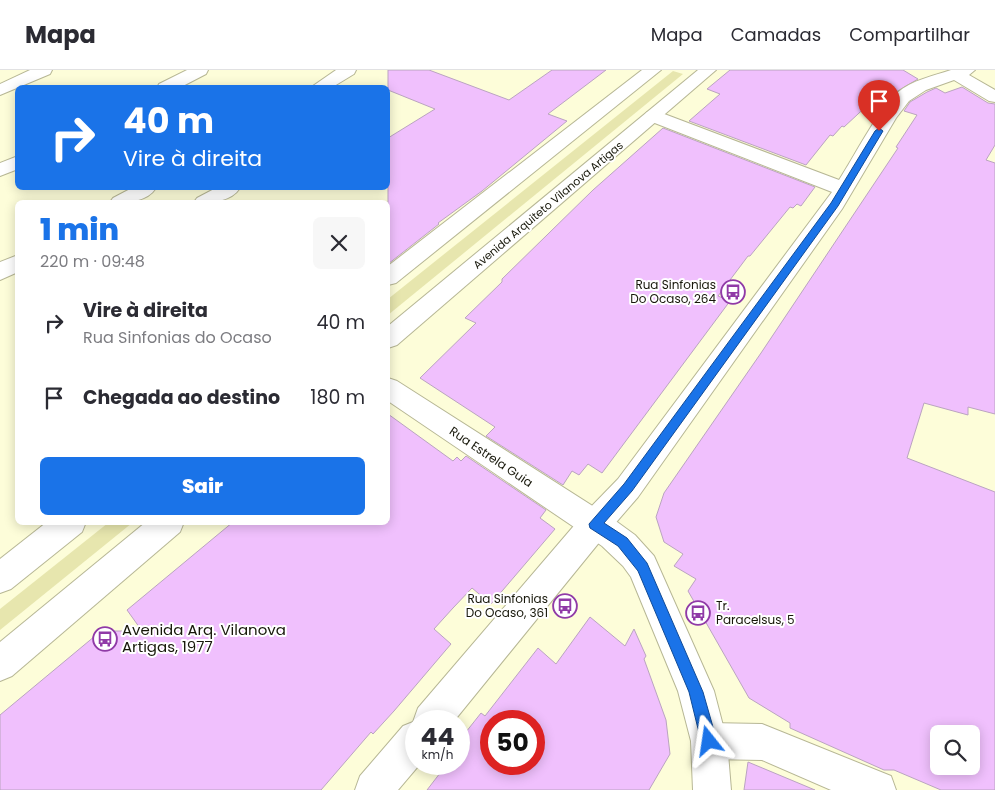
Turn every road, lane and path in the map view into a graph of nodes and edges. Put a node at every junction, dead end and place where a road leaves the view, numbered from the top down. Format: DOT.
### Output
graph roads {
  1 [pos="44,70"];
  2 [pos="200,70"];
  3 [pos="348,70"];
  4 [pos="654,70"];
  5 [pos="708,70"];
  6 [pos="961,72"];
  7 [pos="171,85"];
  8 [pos="323,85"];
  9 [pos="0,90"];
  10 [pos="995,97"];
  11 [pos="653,116"];
  12 [pos="15,163"];
  13 [pos="0,170"];
  14 [pos="844,189"];
  15 [pos="142,190"];
  16 [pos="226,190"];
  17 [pos="124,200"];
  18 [pos="208,200"];
  19 [pos="390,275"];
  20 [pos="390,337"];
  21 [pos="390,389"];
  22 [pos="595,524"];
  23 [pos="67,525"];
  24 [pos="165,525"];
  25 [pos="0,578"];
  26 [pos="0,664"];
  27 [pos="440,710"];
  28 [pos="709,741"];
  29 [pos="405,752"];
  30 [pos="374,790"];
  31 [pos="712,790"];
  32 [pos="877,790"];
  1 -- 9 [label="street"];
  2 -- 7 [label="street"];
  3 -- 8 [label="street"];
  4 -- 19 [label="street"];
  5 -- 11 [label="street, Avenida Arquiteto Vilanova Artigas"];
  6 -- 10 [label="street"];
  6 -- 14 [label="street"];
  11 -- 14 [label="street"];
  11 -- 20 [label="street, Avenida Arquiteto Vilanova Artigas"];
  12 -- 13 [label="street"];
  14 -- 22 [label="street"];
  15 -- 17 [label="street"];
  16 -- 18 [label="street"];
  21 -- 22 [label="street, Rua Estrela Guia"];
  22 -- 27 [label="street"];
  22 -- 28 [label="street, Rua Estrela Guia"];
  23 -- 25 [label="street"];
  24 -- 26 [label="street"];
  28 -- 31 [label="street, Rua Estrela Guia"];
  28 -- 32 [label="street"];
  29 -- 30 [label="street"];
}
